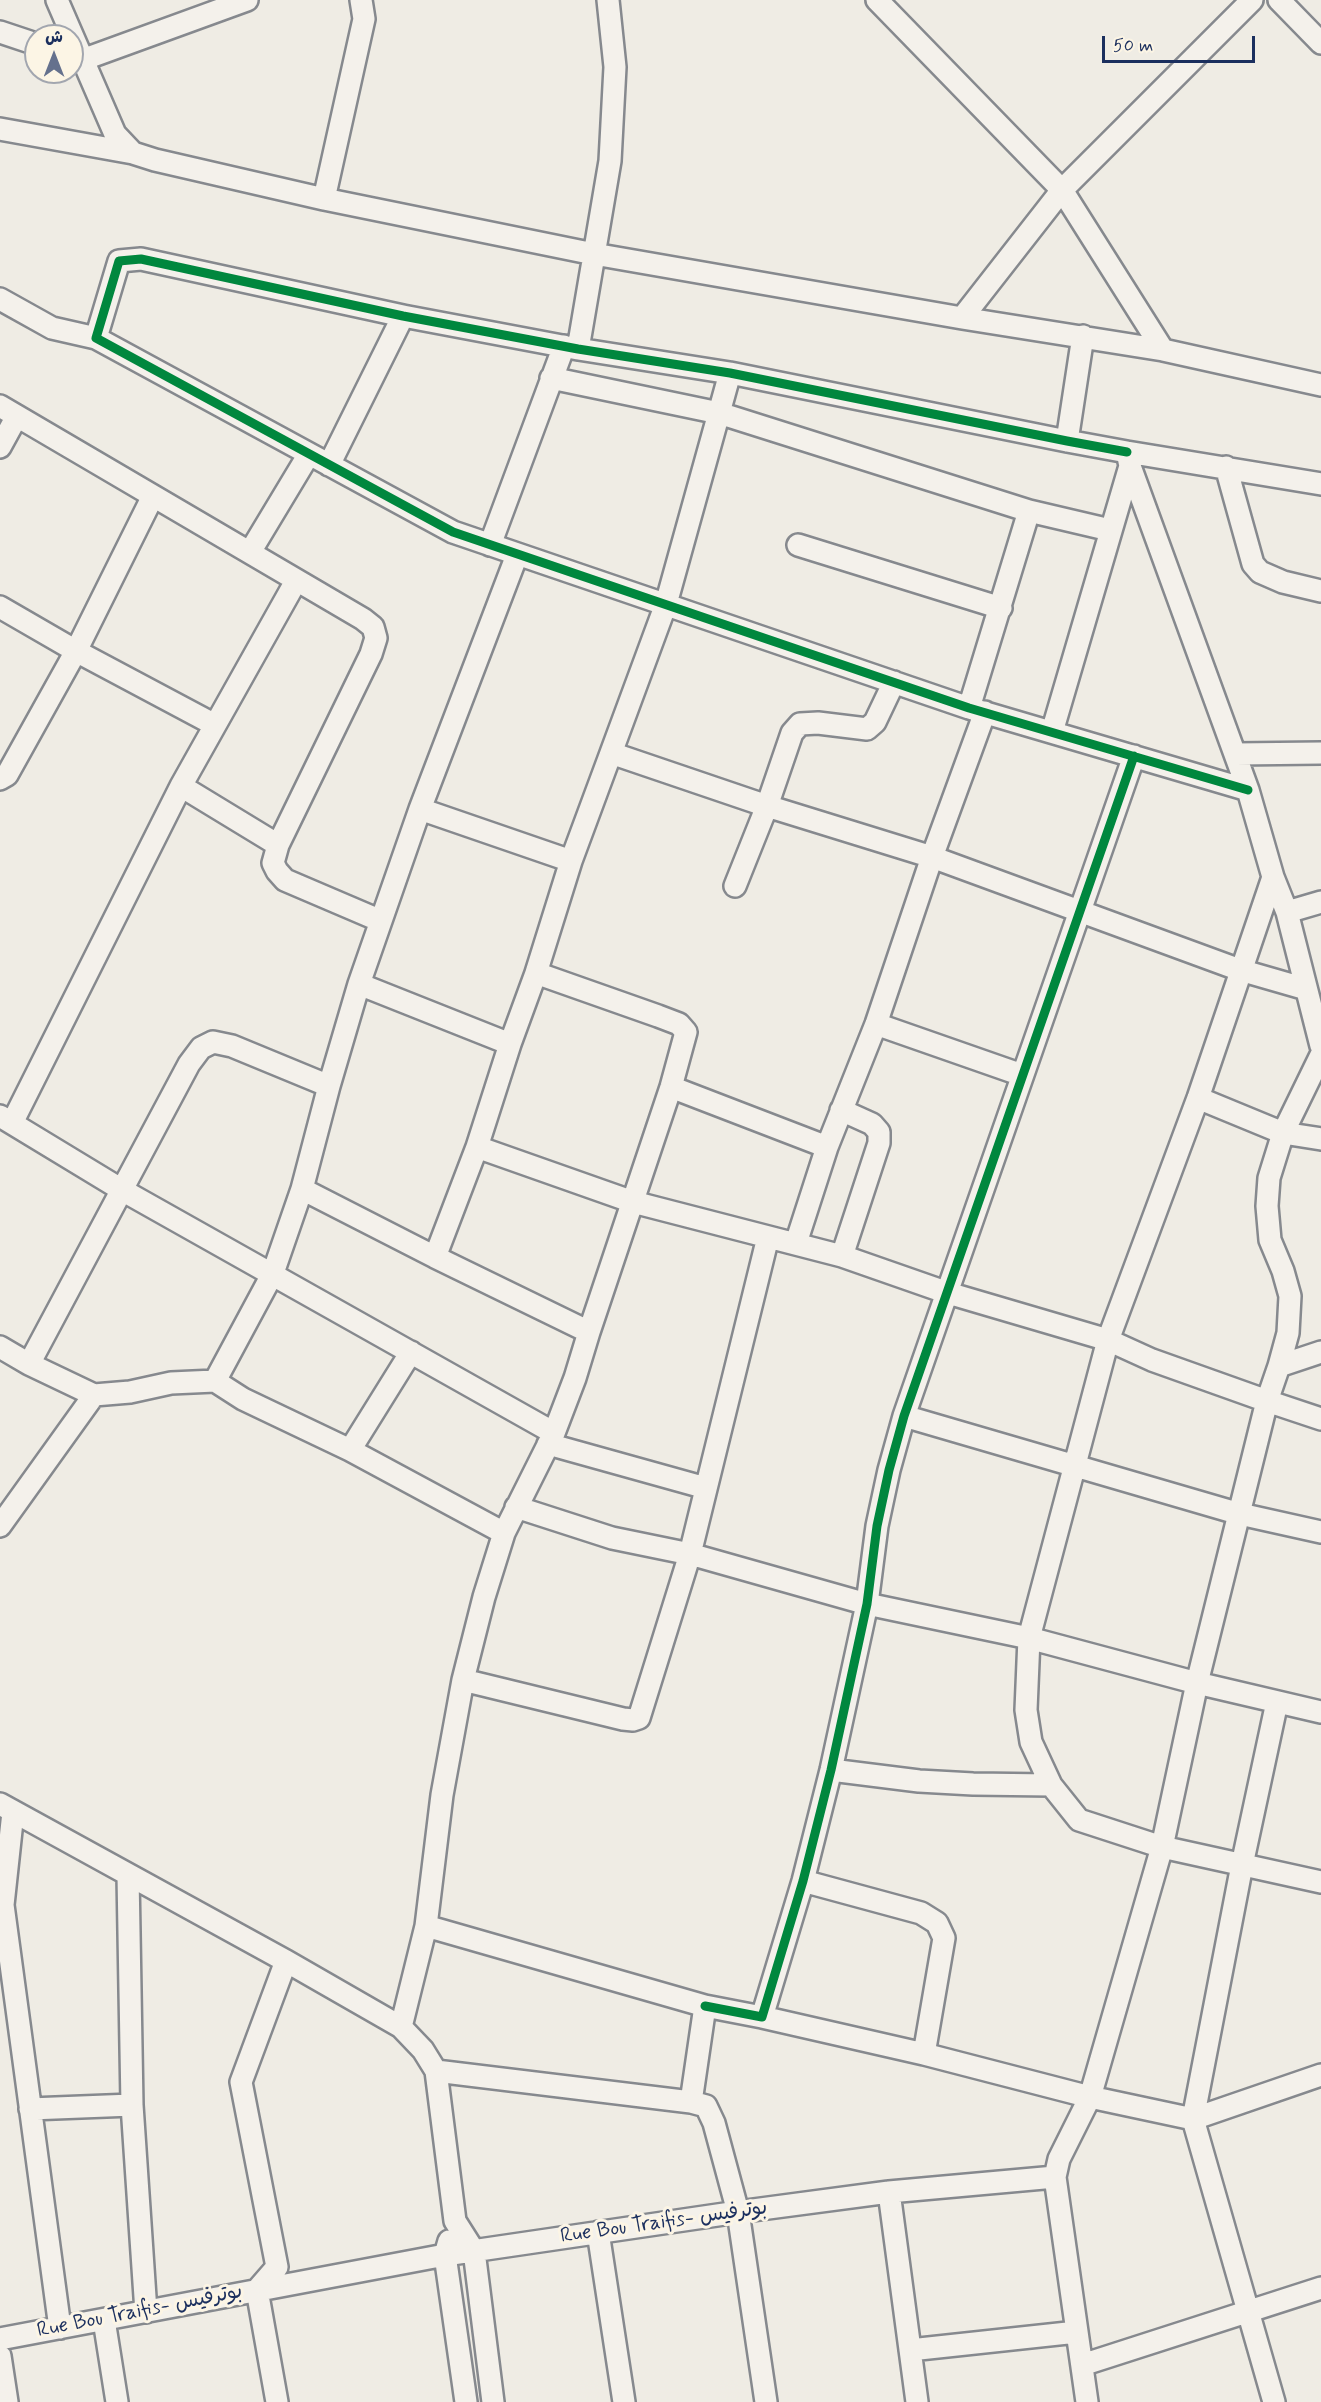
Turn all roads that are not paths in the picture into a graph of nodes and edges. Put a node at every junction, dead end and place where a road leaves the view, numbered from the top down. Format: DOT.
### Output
graph roads {
  1 [pos="57,0"];
  2 [pos="248,0"];
  3 [pos="361,0"];
  4 [pos="608,0"];
  5 [pos="877,0"];
  6 [pos="1252,0"];
  7 [pos="1280,0"];
  8 [pos="65,24"];
  9 [pos="0,32"];
  10 [pos="24,40"];
  11 [pos="1321,42"];
  12 [pos="84,56"];
  13 [pos="84,72"];
  14 [pos="0,129"];
  15 [pos="133,153"];
  16 [pos="1062,190"];
  17 [pos="324,199"];
  18 [pos="594,254"];
  19 [pos="0,299"];
  20 [pos="403,316"];
  21 [pos="962,318"];
  22 [pos="1083,336"];
  23 [pos="96,338"];
  24 [pos="571,348"];
  25 [pos="1163,350"];
  26 [pos="730,373"];
  27 [pos="551,378"];
  28 [pos="1321,385"];
  29 [pos="8,411"];
  30 [pos="719,413"];
  31 [pos="1067,441"];
  32 [pos="0,447"];
  33 [pos="309,454"];
  34 [pos="1129,459"];
  35 [pos="329,465"];
  36 [pos="1226,467"];
  37 [pos="1321,484"];
  38 [pos="153,496"];
  39 [pos="1029,511"];
  40 [pos="1110,530"];
  41 [pos="490,544"];
  42 [pos="798,545"];
  43 [pos="250,552"];
  44 [pos="517,555"];
  45 [pos="296,581"];
  46 [pos="1321,591"];
  47 [pos="666,604"];
  48 [pos="0,607"];
  49 [pos="1001,608"];
  50 [pos="76,651"];
  51 [pos="894,682"];
  52 [pos="977,710"];
  53 [pos="215,725"];
  54 [pos="1052,732"];
  55 [pos="611,753"];
  56 [pos="1321,753"];
  57 [pos="1236,754"];
  58 [pos="1134,756"];
  59 [pos="0,779"];
  60 [pos="181,786"];
  61 [pos="1248,790"];
  62 [pos="767,806"];
  63 [pos="420,809"];
  64 [pos="278,845"];
  65 [pos="932,856"];
  66 [pos="571,861"];
  67 [pos="1273,877"];
  68 [pos="735,886"];
  69 [pos="1321,902"];
  70 [pos="1081,912"];
  71 [pos="1287,912"];
  72 [pos="381,921"];
  73 [pos="1240,970"];
  74 [pos="536,973"];
  75 [pos="359,984"];
  76 [pos="1306,989"];
  77 [pos="876,1024"];
  78 [pos="510,1044"];
  79 [pos="1321,1046"];
  80 [pos="1321,1055"];
  81 [pos="1022,1075"];
  82 [pos="329,1086"];
  83 [pos="671,1087"];
  84 [pos="1198,1098"];
  85 [pos="842,1110"];
  86 [pos="6,1119"];
  87 [pos="1283,1133"];
  88 [pos="1321,1139"];
  89 [pos="477,1147"];
  90 [pos="827,1147"];
  91 [pos="302,1189"];
  92 [pos="122,1190"];
  93 [pos="633,1202"];
  94 [pos="768,1237"];
  95 [pos="796,1243"];
  96 [pos="842,1256"];
  97 [pos="435,1257"];
  98 [pos="273,1273"];
  99 [pos="948,1293"];
  100 [pos="589,1332"];
  101 [pos="1108,1340"];
  102 [pos="0,1347"];
  103 [pos="411,1352"];
  104 [pos="1321,1352"];
  105 [pos="29,1364"];
  106 [pos="1279,1366"];
  107 [pos="215,1381"];
  108 [pos="94,1395"];
  109 [pos="1267,1401"];
  110 [pos="904,1416"];
  111 [pos="1321,1419"];
  112 [pos="551,1439"];
  113 [pos="350,1450"];
  114 [pos="1074,1464"];
  115 [pos="706,1488"];
  116 [pos="516,1507"];
  117 [pos="1240,1514"];
  118 [pos="0,1526"];
  119 [pos="1321,1532"];
  120 [pos="504,1533"];
  121 [pos="690,1554"];
  122 [pos="867,1604"];
  123 [pos="1029,1638"];
  124 [pos="462,1680"];
  125 [pos="1197,1683"];
  126 [pos="1277,1702"];
  127 [pos="1321,1712"];
  128 [pos="831,1770"];
  129 [pos="1051,1785"];
  130 [pos="6,1808"];
  131 [pos="1162,1847"];
  132 [pos="1242,1865"];
  133 [pos="128,1875"];
  134 [pos="803,1881"];
  135 [pos="1321,1882"];
  136 [pos="1,1905"];
  137 [pos="426,1926"];
  138 [pos="286,1961"];
  139 [pos="705,2006"];
  140 [pos="762,2017"];
  141 [pos="401,2027"];
  142 [pos="924,2054"];
  143 [pos="436,2071"];
  144 [pos="1321,2075"];
  145 [pos="1090,2097"];
  146 [pos="691,2102"];
  147 [pos="132,2105"];
  148 [pos="30,2109"];
  149 [pos="1193,2119"];
  150 [pos="1055,2177"];
  151 [pos="889,2192"];
  152 [pos="738,2212"];
  153 [pos="456,2221"];
  154 [pos="598,2232"];
  155 [pos="474,2251"];
  156 [pos="445,2255"];
  157 [pos="1321,2288"];
  158 [pos="257,2290"];
  159 [pos="146,2312"];
  160 [pos="1247,2312"];
  161 [pos="104,2320"];
  162 [pos="60,2328"];
  163 [pos="1077,2332"];
  164 [pos="0,2339"];
  165 [pos="910,2350"];
  166 [pos="0,2356"];
  167 [pos="1082,2365"];
  168 [pos="7,2402"];
  169 [pos="117,2402"];
  170 [pos="276,2402"];
  171 [pos="466,2402"];
  172 [pos="493,2402"];
  173 [pos="624,2402"];
  174 [pos="766,2402"];
  175 [pos="917,2402"];
  176 [pos="1087,2402"];
  177 [pos="1274,2402"];
  1 -- 8 [label="street"];
  2 -- 12 [label="street"];
  3 -- 17 [label="street"];
  4 -- 18 [label="street"];
  5 -- 16 [label="street"];
  6 -- 16 [label="street"];
  7 -- 11 [label="street"];
  9 -- 10 [label="street"];
  13 -- 15 [label="street"];
  14 -- 15 [label="street"];
  15 -- 17 [label="street"];
  16 -- 21 [label="street"];
  16 -- 25 [label="street"];
  17 -- 18 [label="street"];
  18 -- 21 [label="street"];
  18 -- 24 [label="street"];
  19 -- 23 [label="street"];
  20 -- 23 [label="street"];
  20 -- 24 [label="street"];
  20 -- 35 [label="street"];
  21 -- 22 [label="street"];
  22 -- 25 [label="street"];
  22 -- 31 [label="street"];
  23 -- 33 [label="street"];
  24 -- 26 [label="street"];
  24 -- 27 [label="street"];
  25 -- 28 [label="street"];
  26 -- 30 [label="street"];
  26 -- 31 [label="street"];
  27 -- 30 [label="street"];
  27 -- 41 [label="street"];
  29 -- 32 [label="street"];
  29 -- 38 [label="street"];
  30 -- 39 [label="street"];
  30 -- 47 [label="street"];
  31 -- 34 [label="street"];
  33 -- 35 [label="street"];
  33 -- 43 [label="street"];
  34 -- 36 [label="street"];
  34 -- 40 [label="street"];
  34 -- 57 [label="street"];
  35 -- 41 [label="street"];
  36 -- 37 [label="street"];
  36 -- 46 [label="street"];
  38 -- 43 [label="street"];
  38 -- 50 [label="street"];
  39 -- 40 [label="street"];
  39 -- 49 [label="street"];
  40 -- 54 [label="street"];
  41 -- 44 [label="street"];
  42 -- 49 [label="street"];
  43 -- 45 [label="street"];
  44 -- 47 [label="street"];
  44 -- 63 [label="street"];
  45 -- 53 [label="street"];
  45 -- 64 [label="street"];
  47 -- 51 [label="street"];
  47 -- 55 [label="street"];
  48 -- 50 [label="street"];
  49 -- 52 [label="street"];
  50 -- 53 [label="street"];
  50 -- 59 [label="street"];
  51 -- 52 [label="street"];
  51 -- 62 [label="street"];
  52 -- 54 [label="street"];
  52 -- 65 [label="street"];
  53 -- 60 [label="street"];
  54 -- 58 [label="street"];
  55 -- 62 [label="street"];
  55 -- 66 [label="street"];
  56 -- 57 [label="street"];
  57 -- 61 [label="street"];
  58 -- 61 [label="street"];
  58 -- 70 [label="street"];
  60 -- 64 [label="street"];
  60 -- 86 [label="street"];
  61 -- 67 [label="street"];
  62 -- 65 [label="street"];
  62 -- 68 [label="street"];
  63 -- 66 [label="street"];
  63 -- 72 [label="street"];
  64 -- 72 [label="street"];
  65 -- 70 [label="street"];
  65 -- 77 [label="street"];
  66 -- 74 [label="street"];
  67 -- 71 [label="street"];
  67 -- 73 [label="street"];
  69 -- 71 [label="street"];
  70 -- 73 [label="street"];
  70 -- 81 [label="street"];
  71 -- 76 [label="street"];
  72 -- 75 [label="street"];
  73 -- 76 [label="street"];
  73 -- 84 [label="street"];
  74 -- 78 [label="street"];
  74 -- 83 [label="street"];
  75 -- 78 [label="street"];
  75 -- 82 [label="street"];
  76 -- 79 [label="street"];
  77 -- 81 [label="street"];
  77 -- 85 [label="street"];
  78 -- 89 [label="street"];
  80 -- 87 [label="street"];
  81 -- 99 [label="street"];
  82 -- 91 [label="street"];
  82 -- 92 [label="street"];
  83 -- 90 [label="street"];
  83 -- 93 [label="street"];
  84 -- 87 [label="street"];
  84 -- 101 [label="street"];
  85 -- 90 [label="street"];
  85 -- 96 [label="street"];
  86 -- 92 [label="street"];
  87 -- 88 [label="street"];
  87 -- 106 [label="street"];
  89 -- 93 [label="street"];
  89 -- 97 [label="street"];
  90 -- 95 [label="street"];
  91 -- 97 [label="street"];
  91 -- 98 [label="street"];
  92 -- 98 [label="street"];
  92 -- 105 [label="street"];
  93 -- 94 [label="street"];
  93 -- 100 [label="street"];
  94 -- 95 [label="street"];
  94 -- 115 [label="street"];
  95 -- 96 [label="street"];
  96 -- 99 [label="street"];
  97 -- 100 [label="street"];
  98 -- 103 [label="street"];
  98 -- 107 [label="street"];
  99 -- 101 [label="street"];
  99 -- 110 [label="street"];
  100 -- 112 [label="street"];
  101 -- 109 [label="street"];
  101 -- 114 [label="street"];
  102 -- 105 [label="street"];
  103 -- 112 [label="street"];
  103 -- 113 [label="street"];
  104 -- 106 [label="street"];
  105 -- 108 [label="street"];
  106 -- 109 [label="street"];
  107 -- 108 [label="street"];
  107 -- 113 [label="street"];
  108 -- 118 [label="street"];
  109 -- 111 [label="street"];
  109 -- 117 [label="street"];
  110 -- 114 [label="street"];
  110 -- 122 [label="street"];
  112 -- 115 [label="street"];
  112 -- 116 [label="street"];
  113 -- 120 [label="street"];
  114 -- 117 [label="street"];
  114 -- 123 [label="street"];
  115 -- 121 [label="street"];
  116 -- 120 [label="street"];
  116 -- 121 [label="street"];
  117 -- 119 [label="street"];
  117 -- 125 [label="street"];
  120 -- 124 [label="street"];
  121 -- 122 [label="street"];
  121 -- 124 [label="street"];
  122 -- 123 [label="street"];
  122 -- 128 [label="street"];
  123 -- 125 [label="street"];
  123 -- 129 [label="street"];
  124 -- 137 [label="street"];
  125 -- 126 [label="street"];
  125 -- 131 [label="street"];
  126 -- 127 [label="street"];
  126 -- 132 [label="street"];
  128 -- 129 [label="street"];
  128 -- 134 [label="street"];
  129 -- 131 [label="street"];
  130 -- 133 [label="street"];
  130 -- 136 [label="street"];
  131 -- 132 [label="street"];
  131 -- 145 [label="street"];
  132 -- 135 [label="street"];
  132 -- 149 [label="street"];
  133 -- 138 [label="street"];
  133 -- 147 [label="street"];
  134 -- 140 [label="street"];
  134 -- 142 [label="street"];
  136 -- 148 [label="street"];
  137 -- 139 [label="street"];
  137 -- 141 [label="street"];
  138 -- 141 [label="street"];
  138 -- 158 [label="street, Rue Bou Traifis- بوترفيس"];
  139 -- 140 [label="street"];
  139 -- 146 [label="street"];
  140 -- 142 [label="street"];
  141 -- 143 [label="street"];
  142 -- 145 [label="street"];
  143 -- 146 [label="street"];
  143 -- 153 [label="street"];
  144 -- 149 [label="street"];
  145 -- 149 [label="street"];
  145 -- 150 [label="street"];
  146 -- 152 [label="street"];
  147 -- 148 [label="street"];
  147 -- 159 [label="street"];
  148 -- 162 [label="street"];
  149 -- 160 [label="street"];
  150 -- 151 [label="street, Rue Bou Traifis- بوترفيس"];
  150 -- 163 [label="street"];
  151 -- 152 [label="street, Rue Bou Traifis- بوترفيس"];
  151 -- 165 [label="street"];
  152 -- 154 [label="street, Rue Bou Traifis- بوترفيس"];
  152 -- 174 [label="street"];
  153 -- 155 [label="street"];
  153 -- 156 [label="street"];
  154 -- 155 [label="street, Rue Bou Traifis- بوترفيس"];
  154 -- 173 [label="street"];
  155 -- 156 [label="street, Rue Bou Traifis- بوترفيس"];
  155 -- 172 [label="street"];
  156 -- 158 [label="street, Rue Bou Traifis- بوترفيس"];
  156 -- 171 [label="street"];
  157 -- 160 [label="street"];
  158 -- 159 [label="street, Rue Bou Traifis- بوترفيس"];
  158 -- 170 [label="street"];
  159 -- 161 [label="street, Rue Bou Traifis- بوترفيس"];
  160 -- 167 [label="street"];
  160 -- 177 [label="street"];
  161 -- 162 [label="street, Rue Bou Traifis- بوترفيس"];
  161 -- 169 [label="street"];
  162 -- 164 [label="street, Rue Bou Traifis- بوترفيس"];
  163 -- 165 [label="street"];
  163 -- 167 [label="street"];
  165 -- 175 [label="street"];
  166 -- 168 [label="street"];
  167 -- 176 [label="street"];
}
